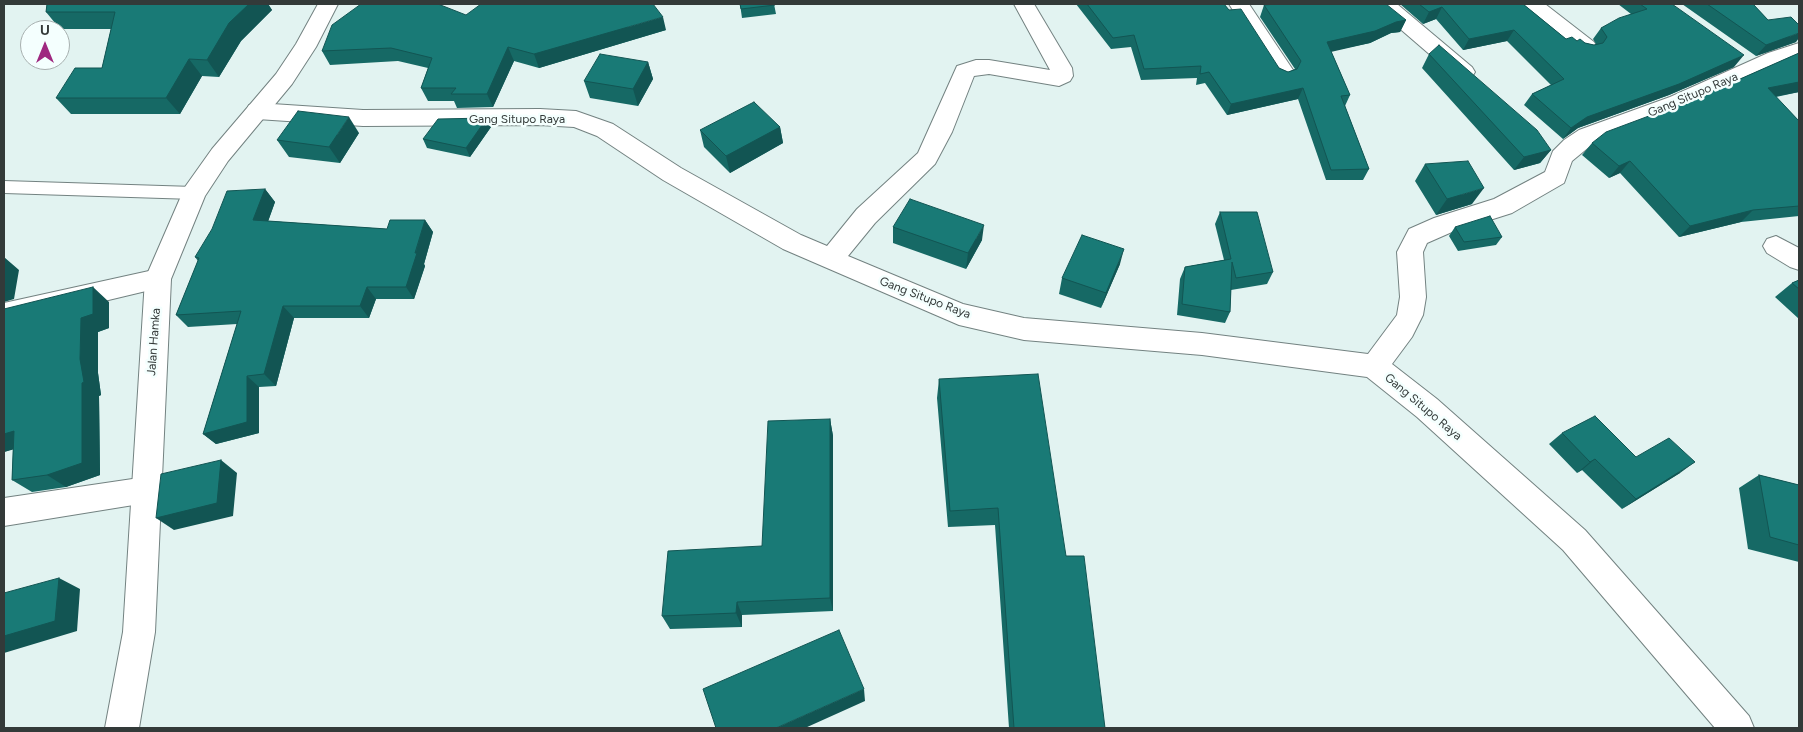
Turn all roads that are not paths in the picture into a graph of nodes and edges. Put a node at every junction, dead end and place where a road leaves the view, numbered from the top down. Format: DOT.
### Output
graph roads {
  1 [pos="328,4"];
  2 [pos="1024,4"];
  3 [pos="1239,4"];
  4 [pos="1384,4"];
  5 [pos="1532,4"];
  6 [pos="1586,47"];
  7 [pos="1799,50"];
  8 [pos="1732,52"];
  9 [pos="1755,68"];
  10 [pos="1284,73"];
  11 [pos="1481,86"];
  12 [pos="257,111"];
  13 [pos="4,187"];
  14 [pos="194,193"];
  15 [pos="1776,246"];
  16 [pos="831,259"];
  17 [pos="1799,260"];
  18 [pos="158,279"];
  19 [pos="4,314"];
  20 [pos="1374,366"];
  21 [pos="146,490"];
  22 [pos="4,512"];
  23 [pos="122,728"];
  24 [pos="1737,728"];
  1 -- 12 [label="street, Jalan Hamka"];
  2 -- 16 [label="street"];
  3 -- 10 [label="street"];
  4 -- 11 [label="street"];
  5 -- 6 [label="street"];
  7 -- 9 [label="street, Gang Situpo Raya"];
  8 -- 9 [label="street, Gang Situpo Raya"];
  9 -- 20 [label="street, Gang Situpo Raya"];
  12 -- 14 [label="street, Jalan Hamka"];
  12 -- 16 [label="street, Gang Situpo Raya"];
  13 -- 14 [label="lane"];
  14 -- 18 [label="street, Jalan Hamka"];
  15 -- 17 [label="street"];
  16 -- 20 [label="street, Gang Situpo Raya"];
  18 -- 19 [label="street"];
  18 -- 21 [label="street, Jalan Hamka"];
  20 -- 24 [label="street, Gang Situpo Raya"];
  21 -- 22 [label="street"];
  21 -- 23 [label="street, Jalan Hamka"];
}
